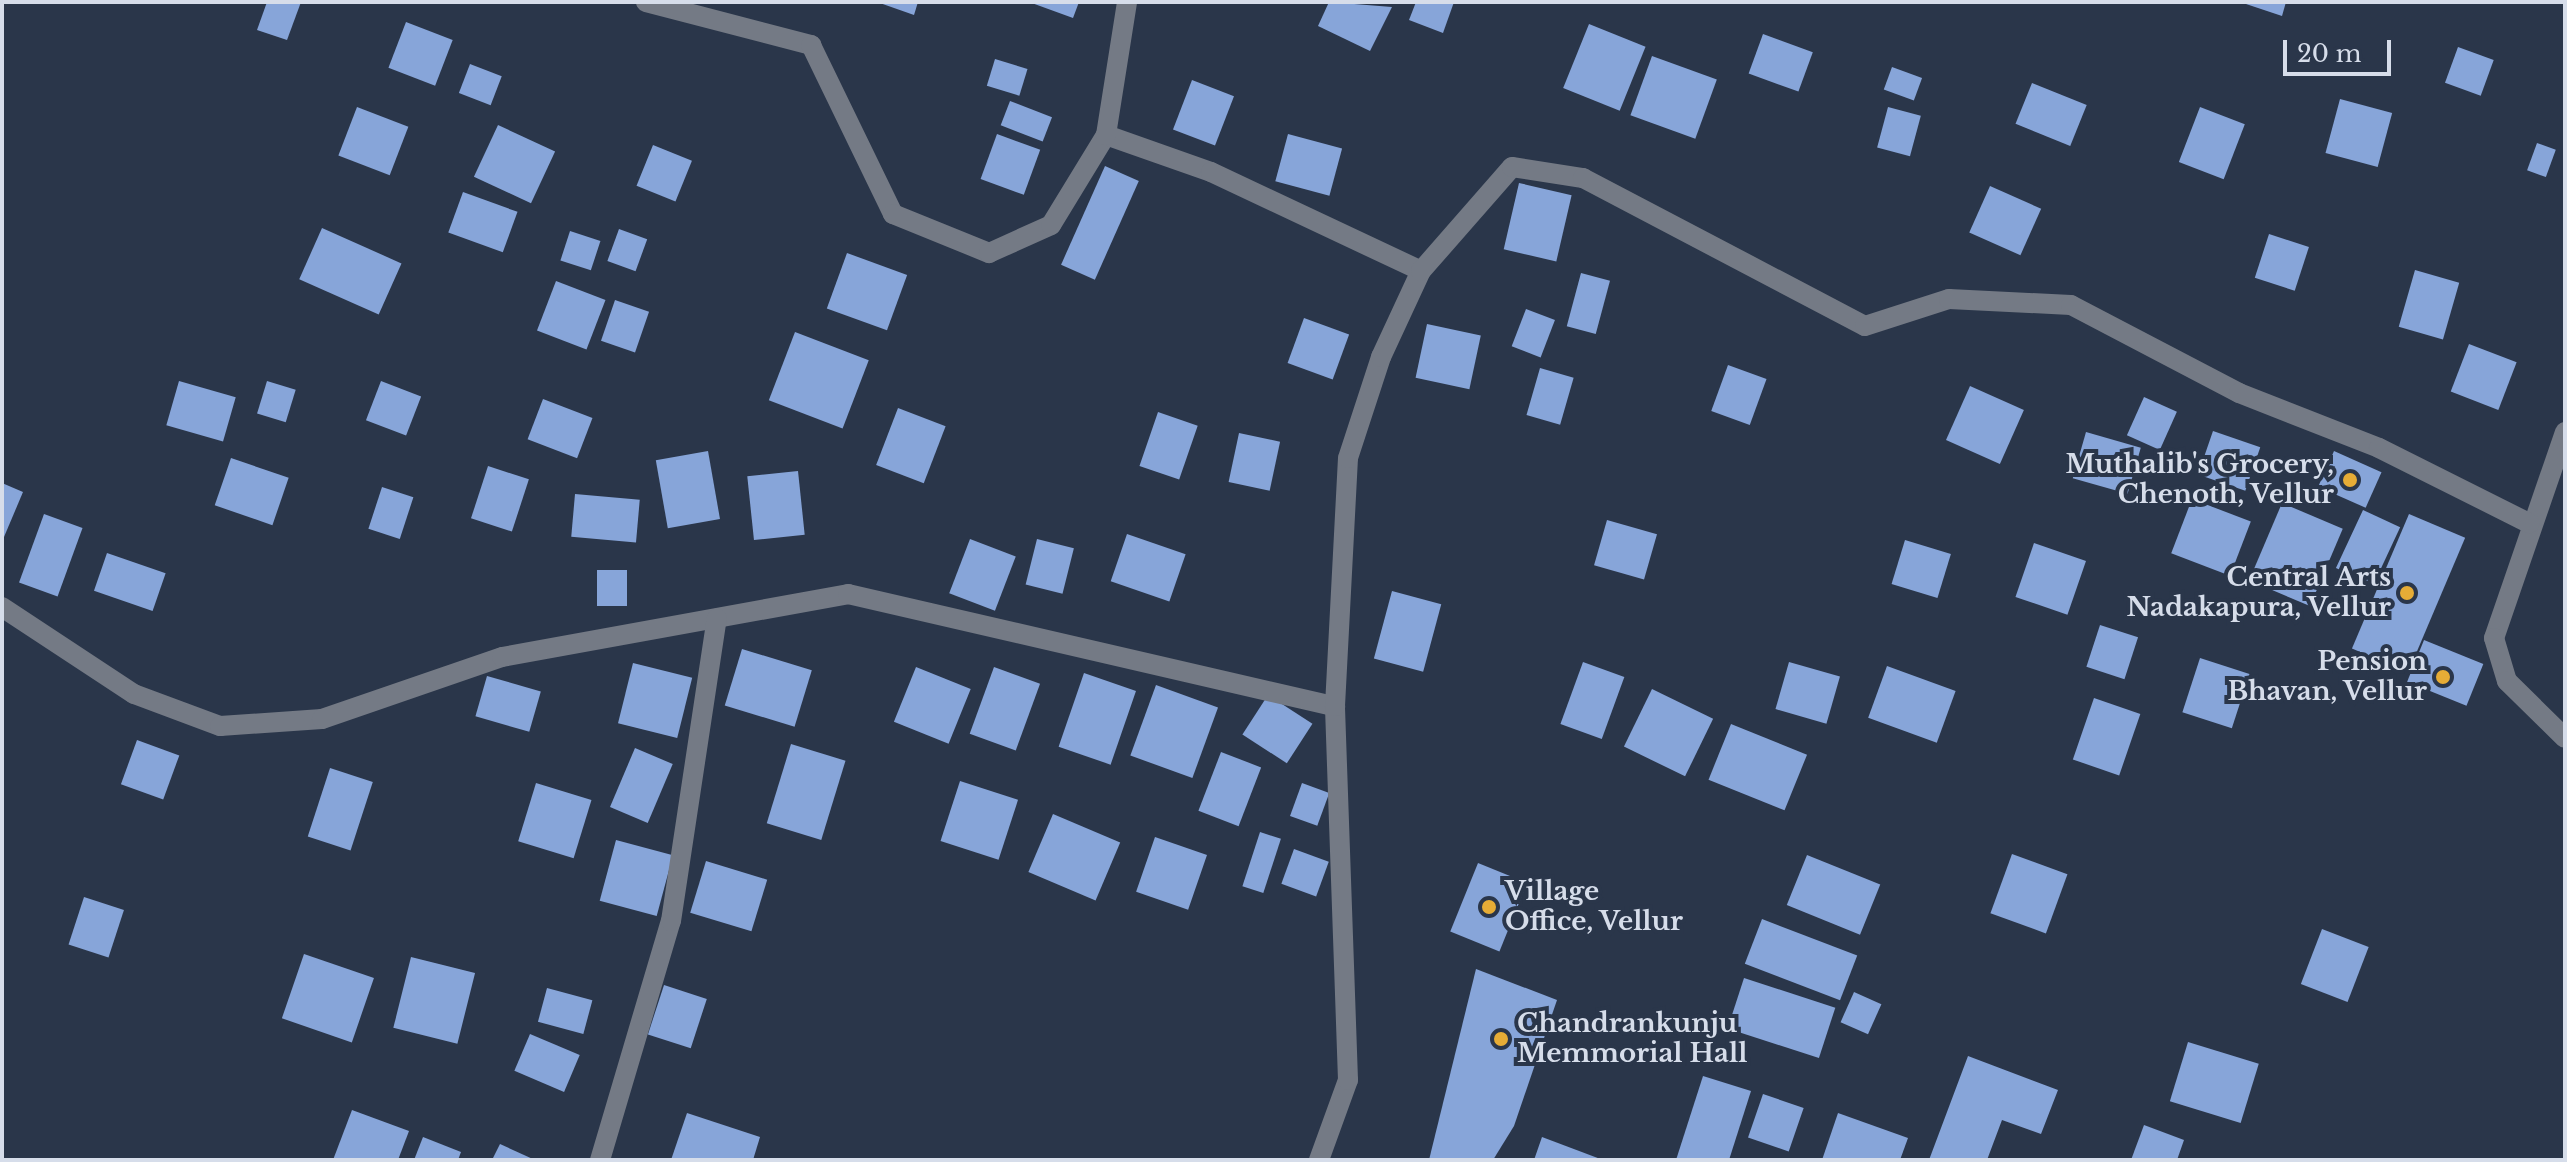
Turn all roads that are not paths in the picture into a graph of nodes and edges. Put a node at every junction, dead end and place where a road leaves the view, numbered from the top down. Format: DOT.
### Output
graph roads {
  1 [pos="646,2"];
  2 [pos="1127,2"];
  3 [pos="1106,135"];
  4 [pos="1421,271"];
  5 [pos="2565,432"];
  6 [pos="2529,523"];
  7 [pos="2,607"];
  8 [pos="717,618"];
  9 [pos="1335,706"];
  10 [pos="2565,738"];
  11 [pos="600,1160"];
  12 [pos="1319,1160"];
  1 -- 3 [label="street"];
  2 -- 3 [label="street"];
  3 -- 4 [label="street"];
  4 -- 6 [label="street"];
  4 -- 9 [label="street"];
  5 -- 6 [label="street"];
  6 -- 10 [label="street"];
  7 -- 8 [label="street"];
  8 -- 9 [label="street"];
  8 -- 11 [label="street"];
  9 -- 12 [label="street"];
}
